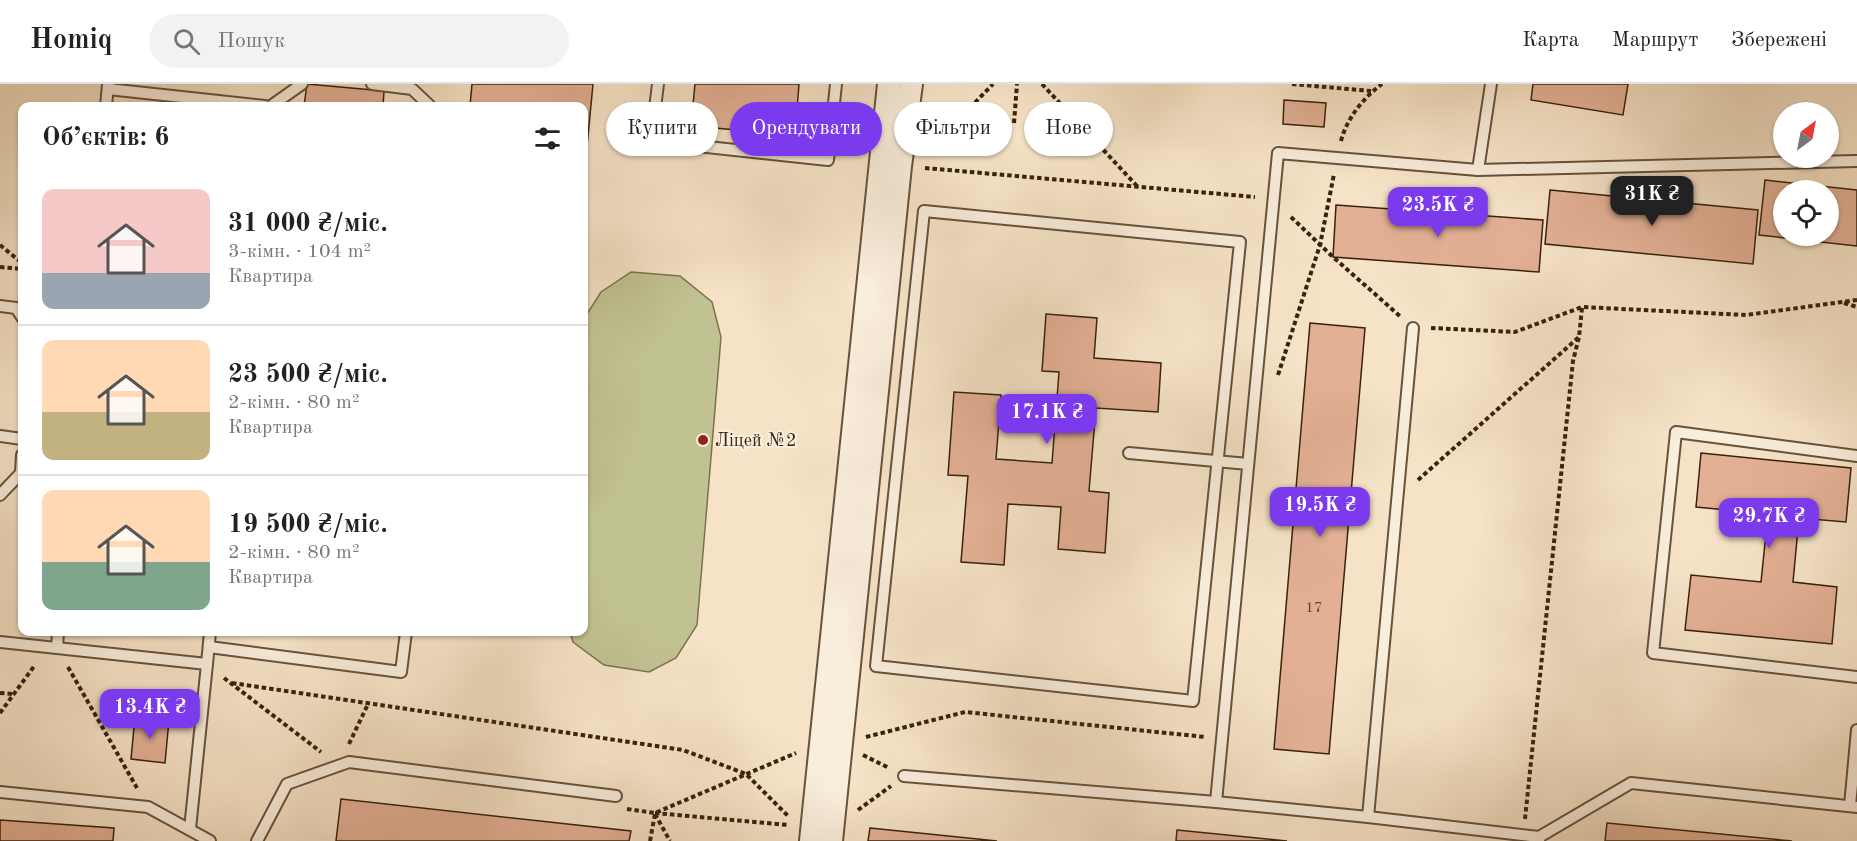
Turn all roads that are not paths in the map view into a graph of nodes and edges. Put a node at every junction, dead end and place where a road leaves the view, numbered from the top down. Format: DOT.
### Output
graph roads {
  1 [pos="302,84"];
  2 [pos="372,84"];
  3 [pos="658,84"];
  4 [pos="836,84"];
  5 [pos="889,84"];
  6 [pos="911,84"];
  7 [pos="1491,84"];
  8 [pos="108,86"];
  9 [pos="106,102"];
  10 [pos="234,102"];
  11 [pos="277,102"];
  12 [pos="426,102"];
  13 [pos="1857,161"];
  14 [pos="1478,170"];
  15 [pos="0,306"];
  16 [pos="18,311"];
  17 [pos="1413,328"];
  18 [pos="0,436"];
  19 [pos="18,438"];
  20 [pos="1129,453"];
  21 [pos="1857,456"];
  22 [pos="1217,462"];
  23 [pos="1248,465"];
  24 [pos="18,476"];
  25 [pos="0,495"];
  26 [pos="56,636"];
  27 [pos="210,636"];
  28 [pos="406,636"];
  29 [pos="0,642"];
  30 [pos="209,647"];
  31 [pos="52,648"];
  32 [pos="207,664"];
  33 [pos="1857,677"];
  34 [pos="1857,730"];
  35 [pos="831,743"];
  36 [pos="904,776"];
  37 [pos="0,792"];
  38 [pos="616,796"];
  39 [pos="1216,802"];
  40 [pos="1854,807"];
  41 [pos="1368,817"];
  42 [pos="190,829"];
  43 [pos="817,833"];
  44 [pos="1539,839"];
  45 [pos="210,841"];
  46 [pos="257,841"];
  1 -- 11 [label="lane"];
  2 -- 12 [label="lane"];
  3 -- 4 [label="lane"];
  5 -- 35 [label="street"];
  6 -- 35 [label="street"];
  7 -- 14 [label="lane"];
  8 -- 9 [label="lane"];
  8 -- 10 [label="lane"];
  13 -- 14 [label="lane"];
  14 -- 23 [label="lane"];
  15 -- 16 [label="lane"];
  17 -- 41 [label="lane"];
  18 -- 19 [label="lane"];
  20 -- 22 [label="lane"];
  21 -- 33 [label="lane"];
  22 -- 22 [label="lane"];
  22 -- 23 [label="lane"];
  23 -- 39 [label="lane"];
  24 -- 25 [label="lane"];
  26 -- 31 [label="lane"];
  27 -- 30 [label="lane"];
  28 -- 30 [label="lane"];
  29 -- 31 [label="lane"];
  30 -- 32 [label="lane"];
  31 -- 32 [label="lane"];
  32 -- 42 [label="lane"];
  34 -- 40 [label="lane"];
  35 -- 43 [label="street"];
  36 -- 39 [label="lane"];
  37 -- 42 [label="lane"];
  38 -- 46 [label="lane"];
  39 -- 41 [label="lane"];
  40 -- 44 [label="lane"];
  41 -- 44 [label="lane"];
  42 -- 45 [label="lane"];
}
